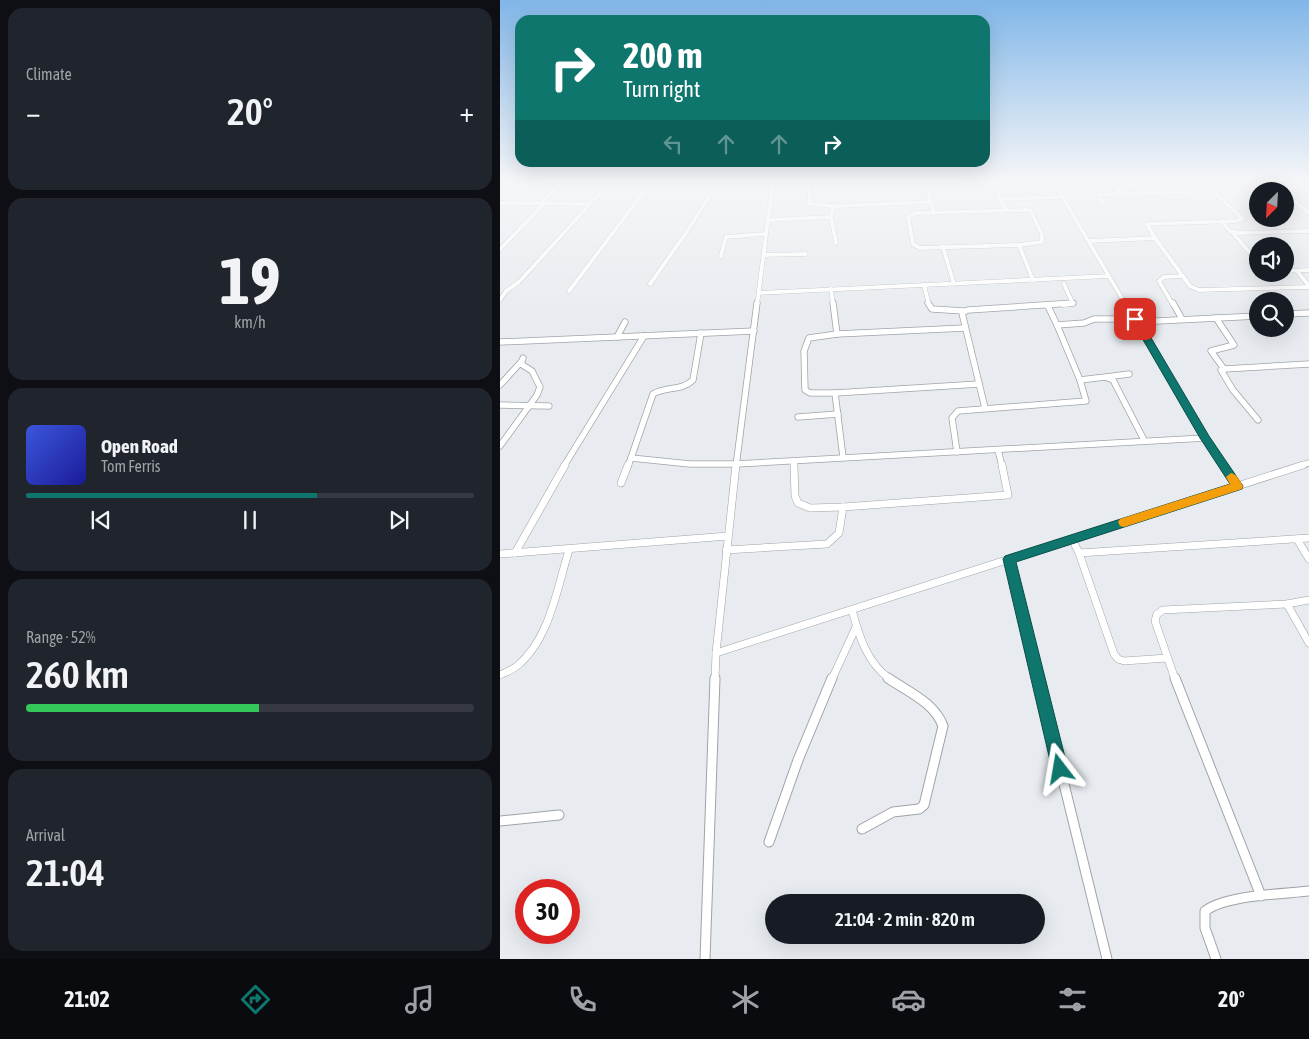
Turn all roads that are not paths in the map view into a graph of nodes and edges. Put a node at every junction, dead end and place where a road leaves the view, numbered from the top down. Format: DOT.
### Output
graph roads {
  1 [pos="522,226"];
  2 [pos="569,226"];
  3 [pos="617,226"];
  4 [pos="691,226"];
  5 [pos="767,226"];
  6 [pos="833,226"];
  7 [pos="910,226"];
  8 [pos="1038,226"];
  9 [pos="1080,226"];
  10 [pos="1149,226"];
  11 [pos="1226,226"];
  12 [pos="1309,231"];
  13 [pos="1232,232"];
  14 [pos="765,234"];
  15 [pos="1155,238"];
  16 [pos="1089,240"];
  17 [pos="836,243"];
  18 [pos="1019,245"];
  19 [pos="943,247"];
  20 [pos="500,249"];
  21 [pos="1249,252"];
  22 [pos="806,254"];
  23 [pos="764,255"];
  24 [pos="721,256"];
  25 [pos="1309,270"];
  26 [pos="1297,271"];
  27 [pos="1109,276"];
  28 [pos="1183,276"];
  29 [pos="1033,280"];
  30 [pos="650,284"];
  31 [pos="954,284"];
  32 [pos="1064,284"];
  33 [pos="924,285"];
  34 [pos="1309,286"];
  35 [pos="832,289"];
  36 [pos="503,290"];
  37 [pos="569,291"];
  38 [pos="759,294"];
  39 [pos="500,300"];
  40 [pos="1048,306"];
  41 [pos="964,311"];
  42 [pos="1307,313"];
  43 [pos="1294,314"];
  44 [pos="1249,316"];
  45 [pos="1216,318"];
  46 [pos="1309,318"];
  47 [pos="1182,319"];
  48 [pos="1136,320"];
  49 [pos="625,322"];
  50 [pos="1057,325"];
  51 [pos="964,328"];
  52 [pos="754,331"];
  53 [pos="701,333"];
  54 [pos="837,334"];
  55 [pos="644,336"];
  56 [pos="616,337"];
  57 [pos="500,342"];
  58 [pos="522,360"];
  59 [pos="1309,364"];
  60 [pos="1224,369"];
  61 [pos="1129,374"];
  62 [pos="1105,377"];
  63 [pos="1080,380"];
  64 [pos="980,384"];
  65 [pos="500,385"];
  66 [pos="835,393"];
  67 [pos="500,406"];
  68 [pos="529,406"];
  69 [pos="549,406"];
  70 [pos="985,408"];
  71 [pos="838,414"];
  72 [pos="798,417"];
  73 [pos="1258,420"];
  74 [pos="1205,438"];
  75 [pos="1144,440"];
  76 [pos="500,445"];
  77 [pos="998,450"];
  78 [pos="957,452"];
  79 [pos="631,458"];
  80 [pos="842,458"];
  81 [pos="794,462"];
  82 [pos="1309,463"];
  83 [pos="736,464"];
  84 [pos="621,483"];
  85 [pos="1238,486"];
  86 [pos="843,507"];
  87 [pos="728,536"];
  88 [pos="1309,538"];
  89 [pos="1072,539"];
  90 [pos="1297,539"];
  91 [pos="569,550"];
  92 [pos="726,550"];
  93 [pos="515,553"];
  94 [pos="1079,553"];
  95 [pos="500,554"];
  96 [pos="1009,559"];
  97 [pos="1309,559"];
  98 [pos="1309,600"];
  99 [pos="1286,604"];
  100 [pos="852,610"];
  101 [pos="856,628"];
  102 [pos="1309,643"];
  103 [pos="716,653"];
  104 [pos="1167,658"];
  105 [pos="500,675"];
  106 [pos="559,816"];
  107 [pos="500,821"];
  108 [pos="862,829"];
  109 [pos="769,842"];
  110 [pos="1309,891"];
  111 [pos="1261,896"];
  112 [pos="705,959"];
  113 [pos="1107,959"];
  114 [pos="1216,959"];
  1 -- 20 [label="street"];
  2 -- 36 [label="street"];
  3 -- 37 [label="street"];
  4 -- 30 [label="street"];
  5 -- 14 [label="street"];
  6 -- 17 [label="street"];
  7 -- 19 [label="street"];
  8 -- 18 [label="street"];
  9 -- 16 [label="street"];
  10 -- 15 [label="street"];
  11 -- 13 [label="street"];
  12 -- 13 [label="street"];
  13 -- 21 [label="street"];
  14 -- 23 [label="street"];
  14 -- 24 [label="street"];
  15 -- 16 [label="street"];
  15 -- 28 [label="street"];
  16 -- 27 [label="street"];
  18 -- 19 [label="street"];
  18 -- 29 [label="street"];
  19 -- 31 [label="street"];
  22 -- 23 [label="street"];
  23 -- 38 [label="street"];
  25 -- 26 [label="street"];
  26 -- 34 [label="street"];
  27 -- 29 [label="street"];
  27 -- 48 [label="street"];
  28 -- 34 [label="street"];
  28 -- 47 [label="street"];
  29 -- 31 [label="street"];
  31 -- 33 [label="street"];
  32 -- 40 [label="street"];
  33 -- 35 [label="street"];
  33 -- 41 [label="street"];
  35 -- 38 [label="street"];
  35 -- 54 [label="street"];
  36 -- 39 [label="street"];
  38 -- 52 [label="street"];
  40 -- 41 [label="street"];
  40 -- 50 [label="street"];
  41 -- 51 [label="street"];
  42 -- 43 [label="street"];
  42 -- 46 [label="street"];
  44 -- 45 [label="street"];
  45 -- 47 [label="street"];
  45 -- 60 [label="street"];
  47 -- 48 [label="street"];
  48 -- 50 [label="street"];
  48 -- 74 [label="street"];
  49 -- 56 [label="street"];
  50 -- 63 [label="street"];
  51 -- 54 [label="street"];
  51 -- 64 [label="street"];
  52 -- 53 [label="street"];
  52 -- 83 [label="street"];
  53 -- 55 [label="street"];
  53 -- 79 [label="street"];
  54 -- 66 [label="street"];
  55 -- 56 [label="street"];
  55 -- 93 [label="street"];
  56 -- 57 [label="street"];
  58 -- 65 [label="street"];
  58 -- 68 [label="street"];
  59 -- 60 [label="street"];
  60 -- 73 [label="street"];
  61 -- 62 [label="street"];
  62 -- 63 [label="street"];
  62 -- 75 [label="street"];
  63 -- 70 [label="street"];
  64 -- 66 [label="street"];
  64 -- 70 [label="street"];
  66 -- 71 [label="street"];
  67 -- 68 [label="street"];
  68 -- 69 [label="street"];
  68 -- 76 [label="street"];
  70 -- 78 [label="street"];
  71 -- 72 [label="street"];
  71 -- 80 [label="street"];
  74 -- 75 [label="street"];
  74 -- 85 [label="street"];
  75 -- 77 [label="street"];
  77 -- 78 [label="street"];
  77 -- 86 [label="street"];
  78 -- 80 [label="street"];
  79 -- 83 [label="street"];
  79 -- 84 [label="street"];
  80 -- 81 [label="street"];
  81 -- 83 [label="street"];
  81 -- 86 [label="street"];
  82 -- 85 [label="street"];
  83 -- 87 [label="street"];
  85 -- 89 [label="street"];
  86 -- 92 [label="street"];
  87 -- 91 [label="street"];
  87 -- 92 [label="street"];
  88 -- 90 [label="street"];
  89 -- 94 [label="street"];
  89 -- 96 [label="street"];
  90 -- 94 [label="street"];
  90 -- 97 [label="street"];
  91 -- 93 [label="street"];
  91 -- 105 [label="street"];
  92 -- 103 [label="street"];
  93 -- 95 [label="street"];
  94 -- 104 [label="street"];
  96 -- 100 [label="street"];
  96 -- 113 [label="street"];
  98 -- 99 [label="street"];
  99 -- 102 [label="street"];
  99 -- 104 [label="street"];
  100 -- 101 [label="street"];
  100 -- 103 [label="street"];
  101 -- 108 [label="street"];
  101 -- 109 [label="street"];
  103 -- 112 [label="street"];
  104 -- 111 [label="street"];
  106 -- 107 [label="street"];
  110 -- 111 [label="street"];
  111 -- 114 [label="street"];
}
